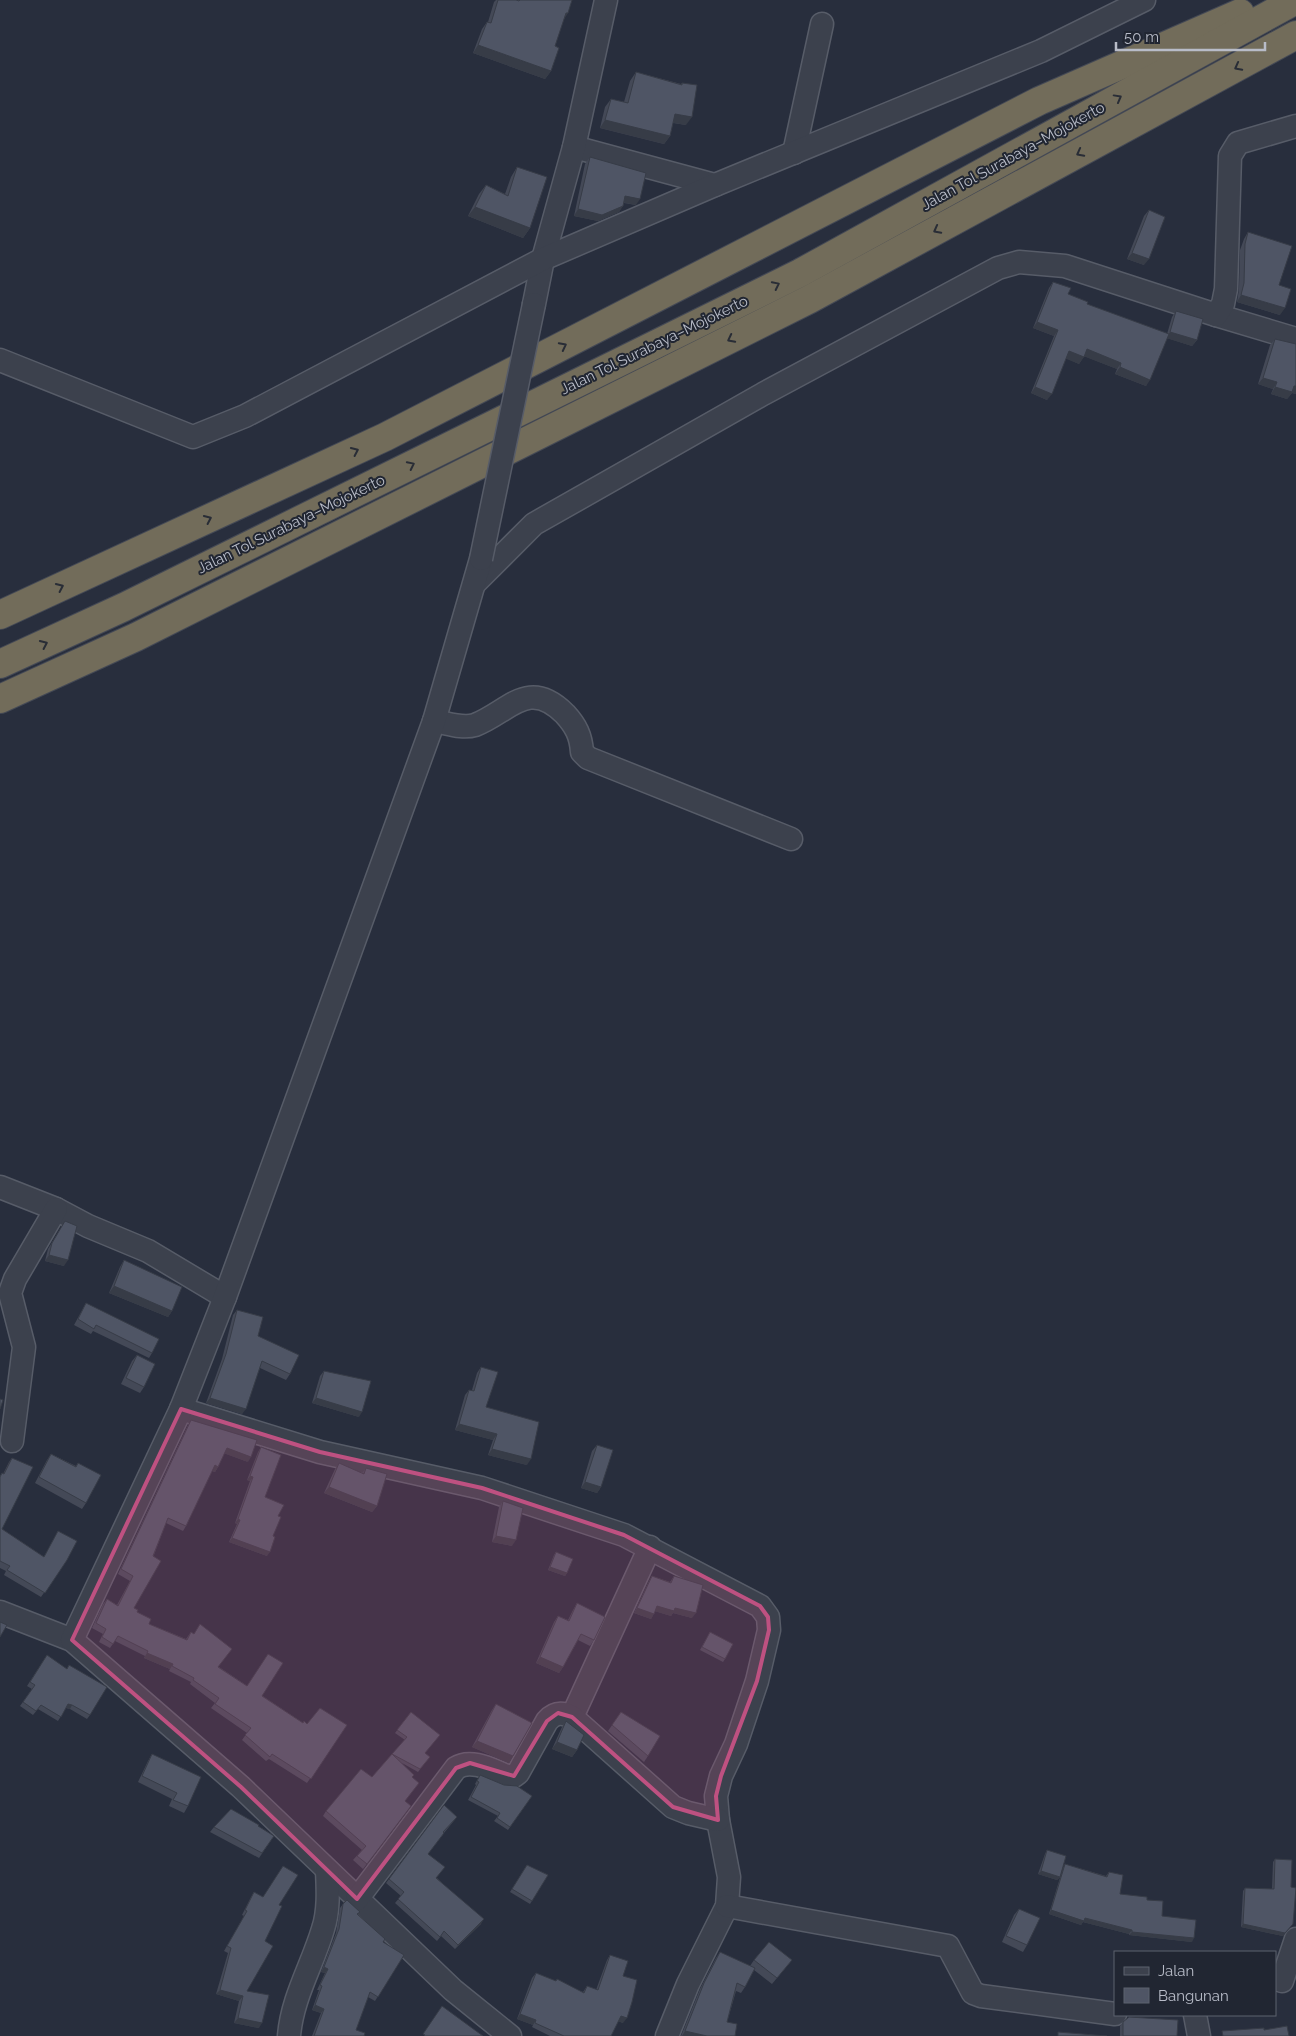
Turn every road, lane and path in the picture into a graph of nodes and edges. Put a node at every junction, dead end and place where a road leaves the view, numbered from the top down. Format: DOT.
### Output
graph roads {
  1 [pos="606,0"];
  2 [pos="1144,0"];
  3 [pos="1269,0"];
  4 [pos="1296,0"];
  5 [pos="822,24"];
  6 [pos="1296,35"];
  7 [pos="1296,126"];
  8 [pos="574,147"];
  9 [pos="794,153"];
  10 [pos="715,185"];
  11 [pos="543,259"];
  12 [pos="1216,315"];
  13 [pos="1296,338"];
  14 [pos="0,360"];
  15 [pos="474,584"];
  16 [pos="0,615"];
  17 [pos="0,664"];
  18 [pos="0,699"];
  19 [pos="434,721"];
  20 [pos="791,839"];
  21 [pos="0,1187"];
  22 [pos="56,1209"];
  23 [pos="225,1297"];
  24 [pos="181,1408"];
  25 [pos="12,1442"];
  26 [pos="650,1548"];
  27 [pos="0,1612"];
  28 [pos="72,1640"];
  29 [pos="572,1717"];
  30 [pos="718,1820"];
  31 [pos="327,1871"];
  32 [pos="357,1899"];
  33 [pos="728,1906"];
  34 [pos="1296,1939"];
  35 [pos="1284,1982"];
  36 [pos="1114,2014"];
  37 [pos="1195,2016"];
  38 [pos="289,2036"];
  39 [pos="510,2036"];
  40 [pos="667,2036"];
  41 [pos="1198,2036"];
  1 -- 8 [label="street"];
  2 -- 9 [label="street"];
  16 -- 3 [label="highway, one-way"];
  17 -- 4 [label="highway, Jalan Tol Surabaya–Mojokerto, one-way"];
  5 -- 9 [label="street"];
  6 -- 18 [label="highway, Jalan Tol Surabaya–Mojokerto, one-way"];
  7 -- 12 [label="street"];
  8 -- 10 [label="street"];
  8 -- 11 [label="street"];
  9 -- 10 [label="street"];
  10 -- 11 [label="street"];
  11 -- 14 [label="street"];
  11 -- 15 [label="street, bridge"];
  12 -- 13 [label="street"];
  12 -- 15 [label="street"];
  15 -- 19 [label="street"];
  19 -- 20 [label="street"];
  19 -- 23 [label="street"];
  21 -- 22 [label="street"];
  22 -- 23 [label="street"];
  22 -- 25 [label="street"];
  23 -- 24 [label="street"];
  24 -- 26 [label="street"];
  24 -- 28 [label="street"];
  26 -- 29 [label="street"];
  26 -- 30 [label="street"];
  27 -- 28 [label="street"];
  28 -- 31 [label="street"];
  29 -- 30 [label="street"];
  29 -- 32 [label="street"];
  30 -- 33 [label="street"];
  31 -- 32 [label="street"];
  31 -- 38 [label="street"];
  32 -- 39 [label="street"];
  33 -- 36 [label="street"];
  33 -- 40 [label="street"];
  34 -- 35 [label="street"];
  37 -- 41 [label="street"];
}
